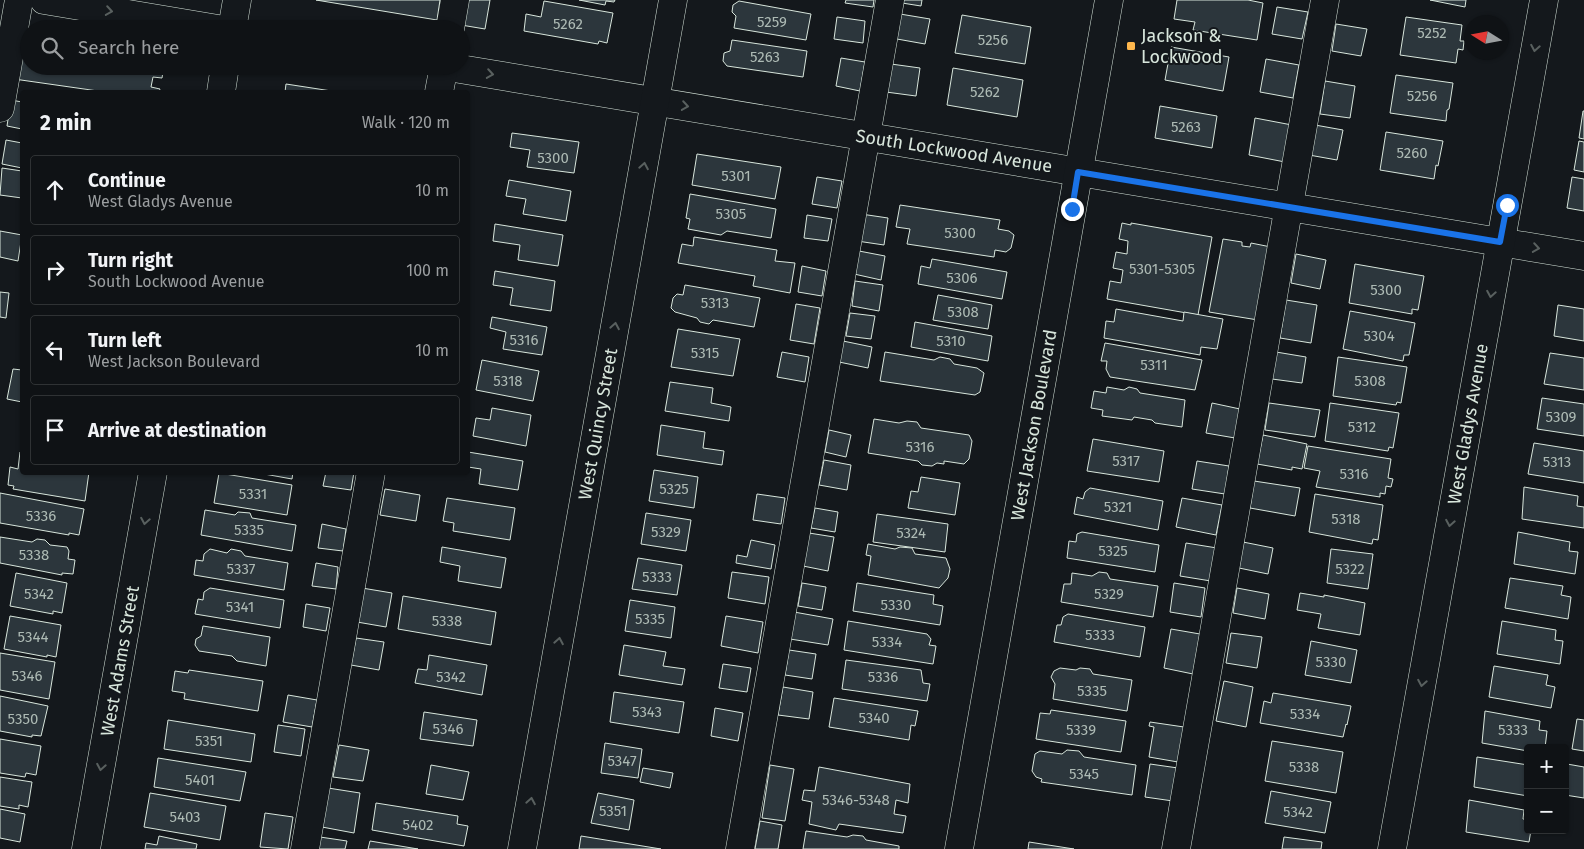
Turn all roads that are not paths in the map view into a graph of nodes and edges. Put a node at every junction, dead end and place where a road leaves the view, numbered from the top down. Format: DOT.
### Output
graph roads {
  1 [pos="19,0"];
  2 [pos="44,0"];
  3 [pos="237,0"];
  4 [pos="455,0"];
  5 [pos="673,0"];
  6 [pos="890,0"];
  7 [pos="1109,0"];
  8 [pos="1325,0"];
  9 [pos="1544,0"];
  10 [pos="164,20"];
  11 [pos="234,20"];
  12 [pos="452,20"];
  13 [pos="470,71"];
  14 [pos="224,75"];
  15 [pos="442,75"];
  16 [pos="221,90"];
  17 [pos="439,90"];
  18 [pos="655,102"];
  19 [pos="0,108"];
  20 [pos="866,137"];
  21 [pos="1078,172"];
  22 [pos="1288,207"];
  23 [pos="1500,242"];
  24 [pos="1584,256"];
  25 [pos="152,475"];
  26 [pos="371,475"];
  27 [pos="86,849"];
  28 [pos="305,849"];
  29 [pos="522,849"];
  30 [pos="740,849"];
  31 [pos="959,849"];
  32 [pos="1176,849"];
  33 [pos="1392,849"];
  1 -- 19 [label="street"];
  2 -- 10 [label="street, one-way"];
  3 -- 11 [label="street"];
  4 -- 12 [label="street"];
  5 -- 18 [label="street, West Quincy Street"];
  6 -- 20 [label="street"];
  7 -- 21 [label="street, West Jackson Boulevard"];
  8 -- 22 [label="street"];
  9 -- 23 [label="street, West Gladys Avenue, one-way"];
  13 -- 18 [label="street, South Lockwood Avenue, one-way"];
  14 -- 16 [label="street"];
  15 -- 17 [label="street"];
  18 -- 20 [label="street, South Lockwood Avenue, one-way"];
  29 -- 18 [label="street, West Quincy Street, one-way"];
  20 -- 21 [label="street, South Lockwood Avenue"];
  20 -- 30 [label="street"];
  21 -- 22 [label="street, South Lockwood Avenue"];
  21 -- 31 [label="street, West Jackson Boulevard"];
  22 -- 23 [label="street, South Lockwood Avenue"];
  22 -- 32 [label="street"];
  23 -- 24 [label="street, South Lockwood Avenue, one-way"];
  23 -- 33 [label="street, West Gladys Avenue, one-way"];
  25 -- 27 [label="street, West Adams Street, one-way"];
  26 -- 28 [label="street"];
}
